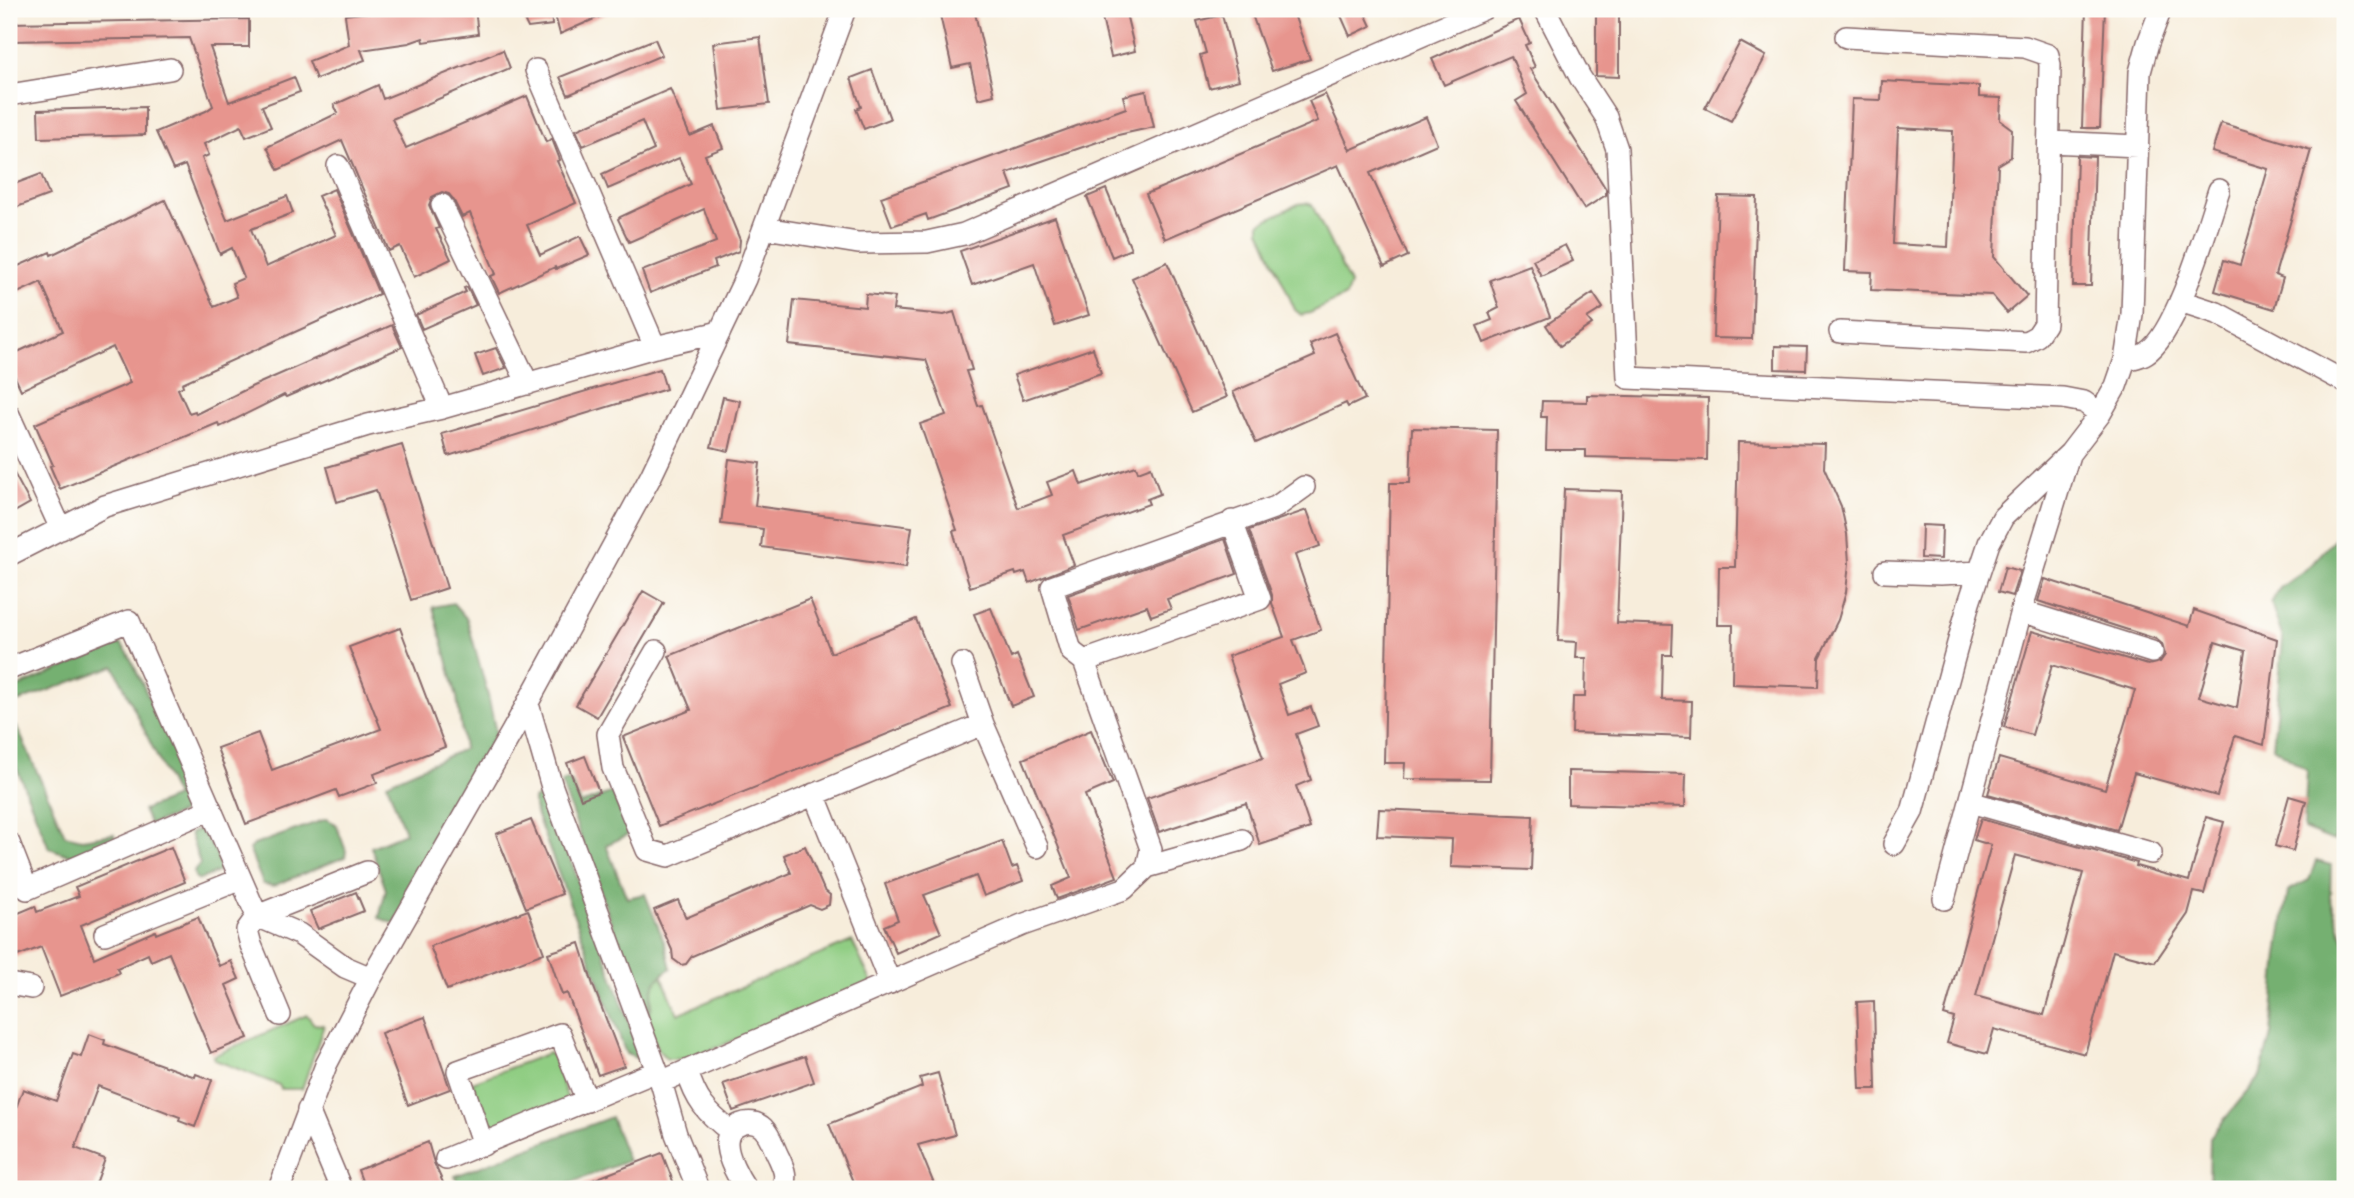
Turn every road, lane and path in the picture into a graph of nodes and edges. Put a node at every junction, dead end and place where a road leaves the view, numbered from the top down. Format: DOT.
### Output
graph roads {
  1 [pos="845,9"];
  2 [pos="1482,9"];
  3 [pos="2161,9"];
  4 [pos="1552,12"];
  5 [pos="1846,37"];
  6 [pos="170,69"];
  7 [pos="536,70"];
  8 [pos="9,95"];
  9 [pos="2050,142"];
  10 [pos="2138,146"];
  11 [pos="338,166"];
  12 [pos="2219,190"];
  13 [pos="442,205"];
  14 [pos="765,228"];
  15 [pos="2180,300"];
  16 [pos="720,332"];
  17 [pos="1840,332"];
  18 [pos="655,347"];
  19 [pos="2125,360"];
  20 [pos="2345,382"];
  21 [pos="528,384"];
  22 [pos="442,408"];
  23 [pos="2100,414"];
  24 [pos="9,415"];
  25 [pos="2070,453"];
  26 [pos="1304,487"];
  27 [pos="1233,521"];
  28 [pos="61,529"];
  29 [pos="9,555"];
  30 [pos="1885,572"];
  31 [pos="1979,572"];
  32 [pos="2021,611"];
  33 [pos="656,650"];
  34 [pos="2152,652"];
  35 [pos="1084,661"];
  36 [pos="962,664"];
  37 [pos="9,669"];
  38 [pos="528,704"];
  39 [pos="983,724"];
  40 [pos="814,794"];
  41 [pos="1970,803"];
  42 [pos="211,808"];
  43 [pos="1242,840"];
  44 [pos="2345,840"];
  45 [pos="9,843"];
  46 [pos="1894,844"];
  47 [pos="1037,847"];
  48 [pos="2151,853"];
  49 [pos="1147,867"];
  50 [pos="367,872"];
  51 [pos="242,879"];
  52 [pos="18,893"];
  53 [pos="1944,899"];
  54 [pos="2345,901"];
  55 [pos="257,916"];
  56 [pos="106,934"];
  57 [pos="371,978"];
  58 [pos="890,983"];
  59 [pos="9,984"];
  60 [pos="31,988"];
  61 [pos="280,1015"];
  62 [pos="687,1071"];
  63 [pos="659,1076"];
  64 [pos="587,1101"];
  65 [pos="308,1110"];
  66 [pos="730,1131"];
  67 [pos="483,1144"];
  68 [pos="446,1159"];
  69 [pos="279,1189"];
  70 [pos="341,1189"];
  71 [pos="698,1189"];
  72 [pos="746,1189"];
  73 [pos="782,1189"];
  1 -- 14 [label="street"];
  2 -- 14 [label="street"];
  3 -- 10 [label="street"];
  4 -- 23 [label="street"];
  5 -- 9 [label="street"];
  6 -- 8 [label="street"];
  7 -- 18 [label="street"];
  9 -- 10 [label="street"];
  9 -- 17 [label="street"];
  10 -- 19 [label="street"];
  11 -- 22 [label="street"];
  12 -- 15 [label="street"];
  13 -- 21 [label="street"];
  14 -- 16 [label="street"];
  15 -- 19 [label="street"];
  15 -- 20 [label="street"];
  16 -- 18 [label="street"];
  16 -- 38 [label="street"];
  18 -- 21 [label="street"];
  19 -- 23 [label="street"];
  21 -- 22 [label="street"];
  22 -- 28 [label="street"];
  23 -- 25 [label="street"];
  24 -- 28 [label="street"];
  25 -- 31 [label="street"];
  25 -- 32 [label="street"];
  26 -- 27 [label="street"];
  27 -- 35 [label="street"];
  27 -- 35 [label="street"];
  28 -- 29 [label="street"];
  30 -- 31 [label="street"];
  31 -- 46 [label="street"];
  32 -- 34 [label="street"];
  32 -- 41 [label="street"];
  33 -- 40 [label="street"];
  35 -- 49 [label="street"];
  36 -- 39 [label="street"];
  37 -- 42 [label="street"];
  38 -- 57 [label="street"];
  38 -- 63 [label="street"];
  39 -- 40 [label="street"];
  39 -- 47 [label="street"];
  40 -- 58 [label="street"];
  41 -- 48 [label="street"];
  41 -- 53 [label="street"];
  42 -- 51 [label="street"];
  42 -- 52 [label="street"];
  43 -- 49 [label="street"];
  44 -- 54 [label="path"];
  45 -- 52 [label="street"];
  49 -- 58 [label="street"];
  50 -- 55 [label="street"];
  51 -- 55 [label="street"];
  51 -- 56 [label="street"];
  55 -- 57 [label="street"];
  55 -- 61 [label="street"];
  57 -- 65 [label="street"];
  58 -- 62 [label="street"];
  59 -- 60 [label="street"];
  62 -- 63 [label="street"];
  62 -- 66 [label="street"];
  63 -- 64 [label="street"];
  63 -- 71 [label="street"];
  64 -- 67 [label="street"];
  64 -- 67 [label="street"];
  65 -- 69 [label="street"];
  65 -- 70 [label="street"];
  66 -- 72 [label="street"];
  66 -- 73 [label="street"];
  67 -- 68 [label="street"];
}
